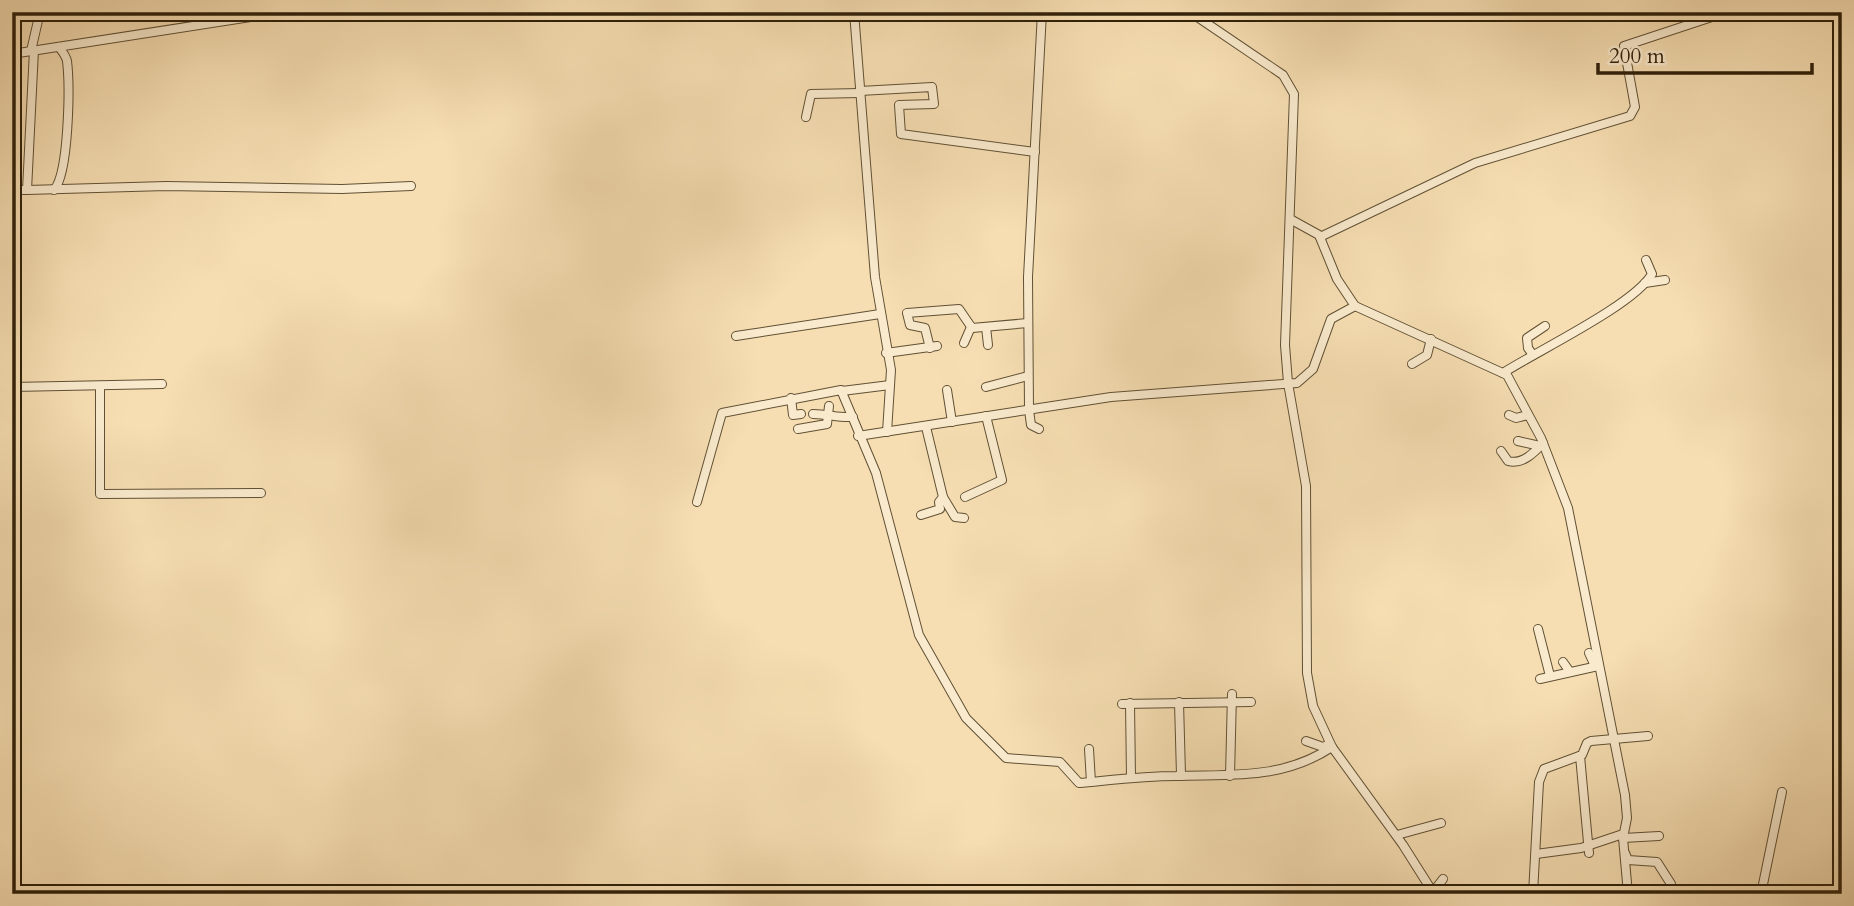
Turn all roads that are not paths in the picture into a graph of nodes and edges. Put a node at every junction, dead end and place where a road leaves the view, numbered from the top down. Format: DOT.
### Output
graph roads {
  1 [pos="40,12"];
  2 [pos="283,12"];
  3 [pos="855,12"];
  4 [pos="1042,12"];
  5 [pos="1190,12"];
  6 [pos="1727,12"];
  7 [pos="59,47"];
  8 [pos="32,51"];
  9 [pos="12,54"];
  10 [pos="897,88"];
  11 [pos="860,92"];
  12 [pos="899,105"];
  13 [pos="806,117"];
  14 [pos="1035,152"];
  15 [pos="411,186"];
  16 [pos="12,190"];
  17 [pos="27,190"];
  18 [pos="54,190"];
  19 [pos="1290,219"];
  20 [pos="1320,237"];
  21 [pos="1646,260"];
  22 [pos="1665,280"];
  23 [pos="1645,284"];
  24 [pos="1354,306"];
  25 [pos="880,314"];
  26 [pos="1028,323"];
  27 [pos="1545,326"];
  28 [pos="971,327"];
  29 [pos="986,327"];
  30 [pos="736,336"];
  31 [pos="1431,339"];
  32 [pos="964,343"];
  33 [pos="988,345"];
  34 [pos="886,353"];
  35 [pos="1533,355"];
  36 [pos="1412,364"];
  37 [pos="1503,373"];
  38 [pos="1028,376"];
  39 [pos="1288,383"];
  40 [pos="162,384"];
  41 [pos="100,386"];
  42 [pos="890,386"];
  43 [pos="12,387"];
  44 [pos="986,387"];
  45 [pos="947,390"];
  46 [pos="842,391"];
  47 [pos="791,398"];
  48 [pos="829,406"];
  49 [pos="1029,410"];
  50 [pos="801,414"];
  51 [pos="813,414"];
  52 [pos="1509,415"];
  53 [pos="1528,415"];
  54 [pos="986,416"];
  55 [pos="830,417"];
  56 [pos="853,417"];
  57 [pos="952,422"];
  58 [pos="926,427"];
  59 [pos="798,429"];
  60 [pos="1039,429"];
  61 [pos="887,432"];
  62 [pos="859,436"];
  63 [pos="1518,441"];
  64 [pos="1542,445"];
  65 [pos="1501,451"];
  66 [pos="261,493"];
  67 [pos="943,497"];
  68 [pos="964,497"];
  69 [pos="697,502"];
  70 [pos="921,514"];
  71 [pos="964,518"];
  72 [pos="1538,629"];
  73 [pos="1588,653"];
  74 [pos="1563,662"];
  75 [pos="1596,666"];
  76 [pos="1570,672"];
  77 [pos="1550,676"];
  78 [pos="1540,679"];
  79 [pos="1231,698"];
  80 [pos="1179,702"];
  81 [pos="1251,702"];
  82 [pos="1648,736"];
  83 [pos="1614,737"];
  84 [pos="1306,741"];
  85 [pos="1331,746"];
  86 [pos="1089,749"];
  87 [pos="1580,756"];
  88 [pos="1181,775"];
  89 [pos="1230,776"];
  90 [pos="1130,777"];
  91 [pos="1091,782"];
  92 [pos="1782,792"];
  93 [pos="1441,823"];
  94 [pos="1397,835"];
  95 [pos="1623,836"];
  96 [pos="1659,836"];
  97 [pos="1589,849"];
  98 [pos="1625,853"];
  99 [pos="1536,854"];
  100 [pos="1443,879"];
  101 [pos="1671,884"];
  102 [pos="1433,893"];
  103 [pos="1533,894"];
  104 [pos="1628,894"];
  105 [pos="1761,894"];
  1 -- 8 [label="street"];
  2 -- 7 [label="street"];
  3 -- 11 [label="street"];
  4 -- 14 [label="street"];
  5 -- 19 [label="street"];
  6 -- 20 [label="street"];
  7 -- 8 [label="street"];
  7 -- 18 [label="street"];
  8 -- 9 [label="street"];
  8 -- 17 [label="street"];
  10 -- 11 [label="street"];
  10 -- 12 [label="street"];
  10 -- 12 [label="street"];
  11 -- 13 [label="street"];
  11 -- 25 [label="street"];
  12 -- 14 [label="street"];
  14 -- 26 [label="street"];
  15 -- 18 [label="street"];
  16 -- 17 [label="street"];
  17 -- 18 [label="street"];
  19 -- 20 [label="street"];
  19 -- 39 [label="street"];
  20 -- 24 [label="street"];
  21 -- 23 [label="street"];
  22 -- 23 [label="street"];
  23 -- 35 [label="street"];
  24 -- 31 [label="street"];
  24 -- 39 [label="street"];
  25 -- 30 [label="street"];
  25 -- 34 [label="street"];
  26 -- 29 [label="street"];
  26 -- 38 [label="street"];
  27 -- 35 [label="street"];
  28 -- 29 [label="street"];
  28 -- 32 [label="street"];
  28 -- 34 [label="street"];
  29 -- 33 [label="street"];
  31 -- 36 [label="street"];
  31 -- 37 [label="street"];
  34 -- 42 [label="street"];
  35 -- 37 [label="street"];
  37 -- 53 [label="street"];
  38 -- 44 [label="street"];
  38 -- 49 [label="street"];
  39 -- 49 [label="street"];
  39 -- 85 [label="street"];
  40 -- 41 [label="street"];
  41 -- 43 [label="street"];
  41 -- 66 [label="street"];
  42 -- 46 [label="street"];
  42 -- 61 [label="street"];
  45 -- 57 [label="street"];
  46 -- 47 [label="street"];
  46 -- 56 [label="street"];
  47 -- 50 [label="street"];
  47 -- 69 [label="street"];
  48 -- 55 [label="street"];
  49 -- 54 [label="street"];
  49 -- 60 [label="street"];
  51 -- 55 [label="street"];
  52 -- 53 [label="street"];
  53 -- 64 [label="street"];
  54 -- 57 [label="street"];
  54 -- 68 [label="street"];
  55 -- 56 [label="street"];
  55 -- 59 [label="street"];
  56 -- 62 [label="street"];
  57 -- 58 [label="street"];
  58 -- 61 [label="street"];
  58 -- 67 [label="street"];
  61 -- 62 [label="street"];
  62 -- 91 [label="street"];
  63 -- 64 [label="street"];
  64 -- 65 [label="street"];
  64 -- 75 [label="street"];
  67 -- 70 [label="street"];
  67 -- 71 [label="street"];
  72 -- 77 [label="street"];
  73 -- 75 [label="street"];
  74 -- 76 [label="street"];
  75 -- 76 [label="street"];
  75 -- 83 [label="street"];
  76 -- 77 [label="street"];
  77 -- 78 [label="street"];
  79 -- 80 [label="street"];
  79 -- 81 [label="street"];
  79 -- 89 [label="street"];
  80 -- 88 [label="street"];
  80 -- 90 [label="street"];
  82 -- 83 [label="street"];
  83 -- 87 [label="street"];
  83 -- 95 [label="street"];
  84 -- 85 [label="street"];
  85 -- 89 [label="street"];
  85 -- 94 [label="street"];
  86 -- 91 [label="street"];
  87 -- 97 [label="street"];
  87 -- 99 [label="street"];
  88 -- 89 [label="street"];
  88 -- 90 [label="street"];
  90 -- 91 [label="street"];
  92 -- 105 [label="street"];
  93 -- 94 [label="street"];
  94 -- 102 [label="street"];
  95 -- 96 [label="street"];
  95 -- 97 [label="street"];
  95 -- 98 [label="street"];
  97 -- 99 [label="street"];
  98 -- 101 [label="street"];
  98 -- 104 [label="street"];
  99 -- 103 [label="street"];
  100 -- 102 [label="street"];
}
